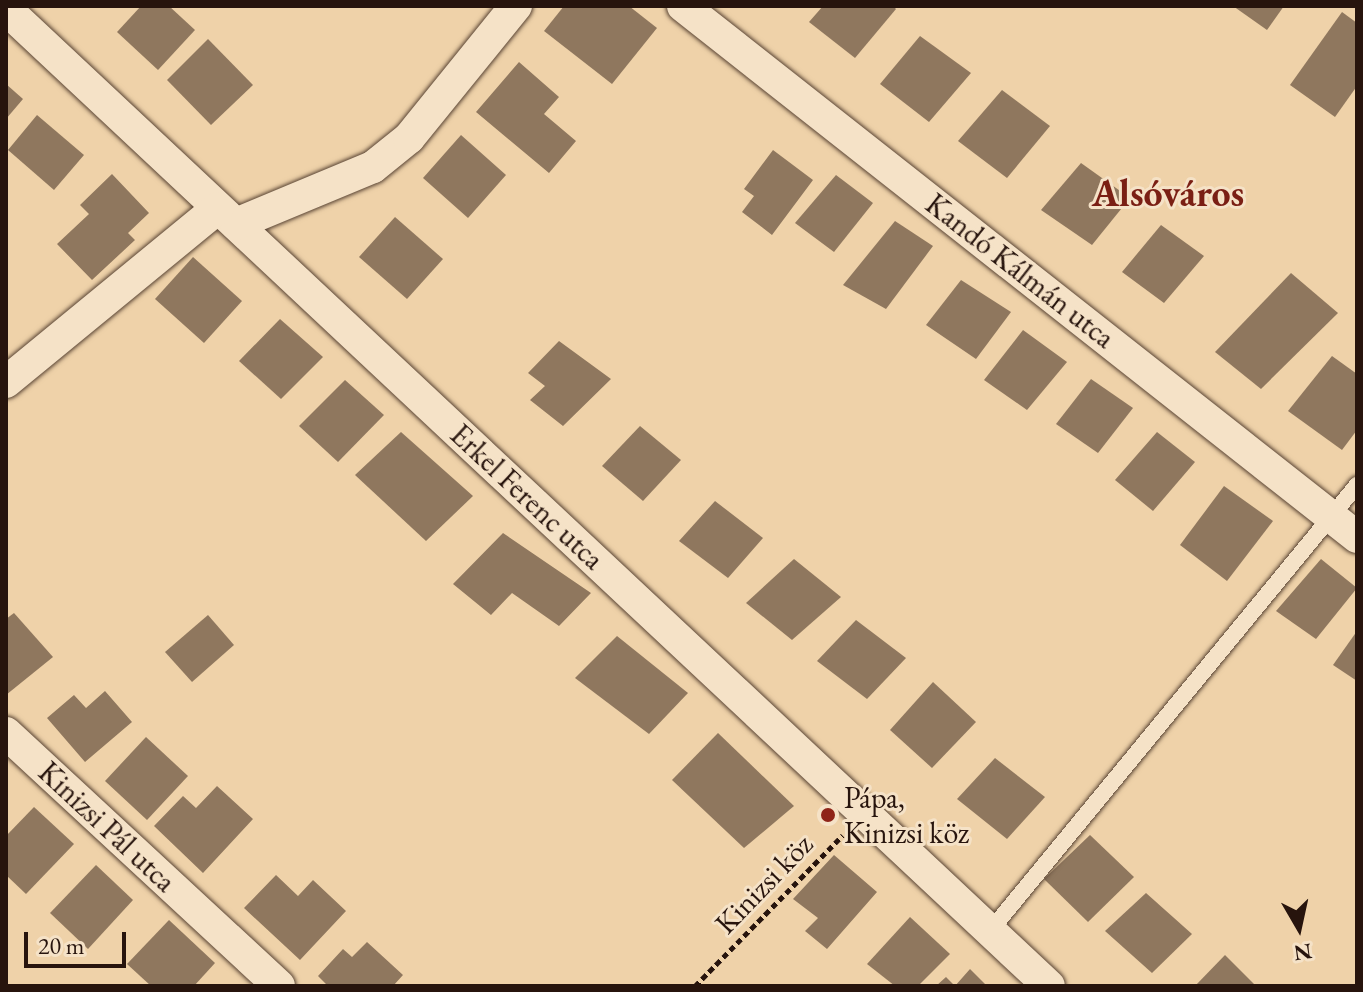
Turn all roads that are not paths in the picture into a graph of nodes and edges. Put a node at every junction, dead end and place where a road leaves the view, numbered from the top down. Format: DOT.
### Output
graph roads {
  1 [pos="516,6"];
  2 [pos="683,6"];
  3 [pos="6,9"];
  4 [pos="227,216"];
  5 [pos="6,382"];
  6 [pos="1357,485"];
  7 [pos="1345,527"];
  8 [pos="6,733"];
  9 [pos="990,931"];
  10 [pos="264,981"];
  11 [pos="1049,986"];
  1 -- 4 [label="street"];
  2 -- 7 [label="street, Kandó Kálmán utca"];
  3 -- 4 [label="street, Erkel Ferenc utca"];
  4 -- 5 [label="street"];
  4 -- 9 [label="street, Erkel Ferenc utca"];
  6 -- 7 [label="lane"];
  7 -- 9 [label="lane"];
  8 -- 10 [label="street, Kinizsi Pál utca"];
  9 -- 11 [label="street, Erkel Ferenc utca"];
}
